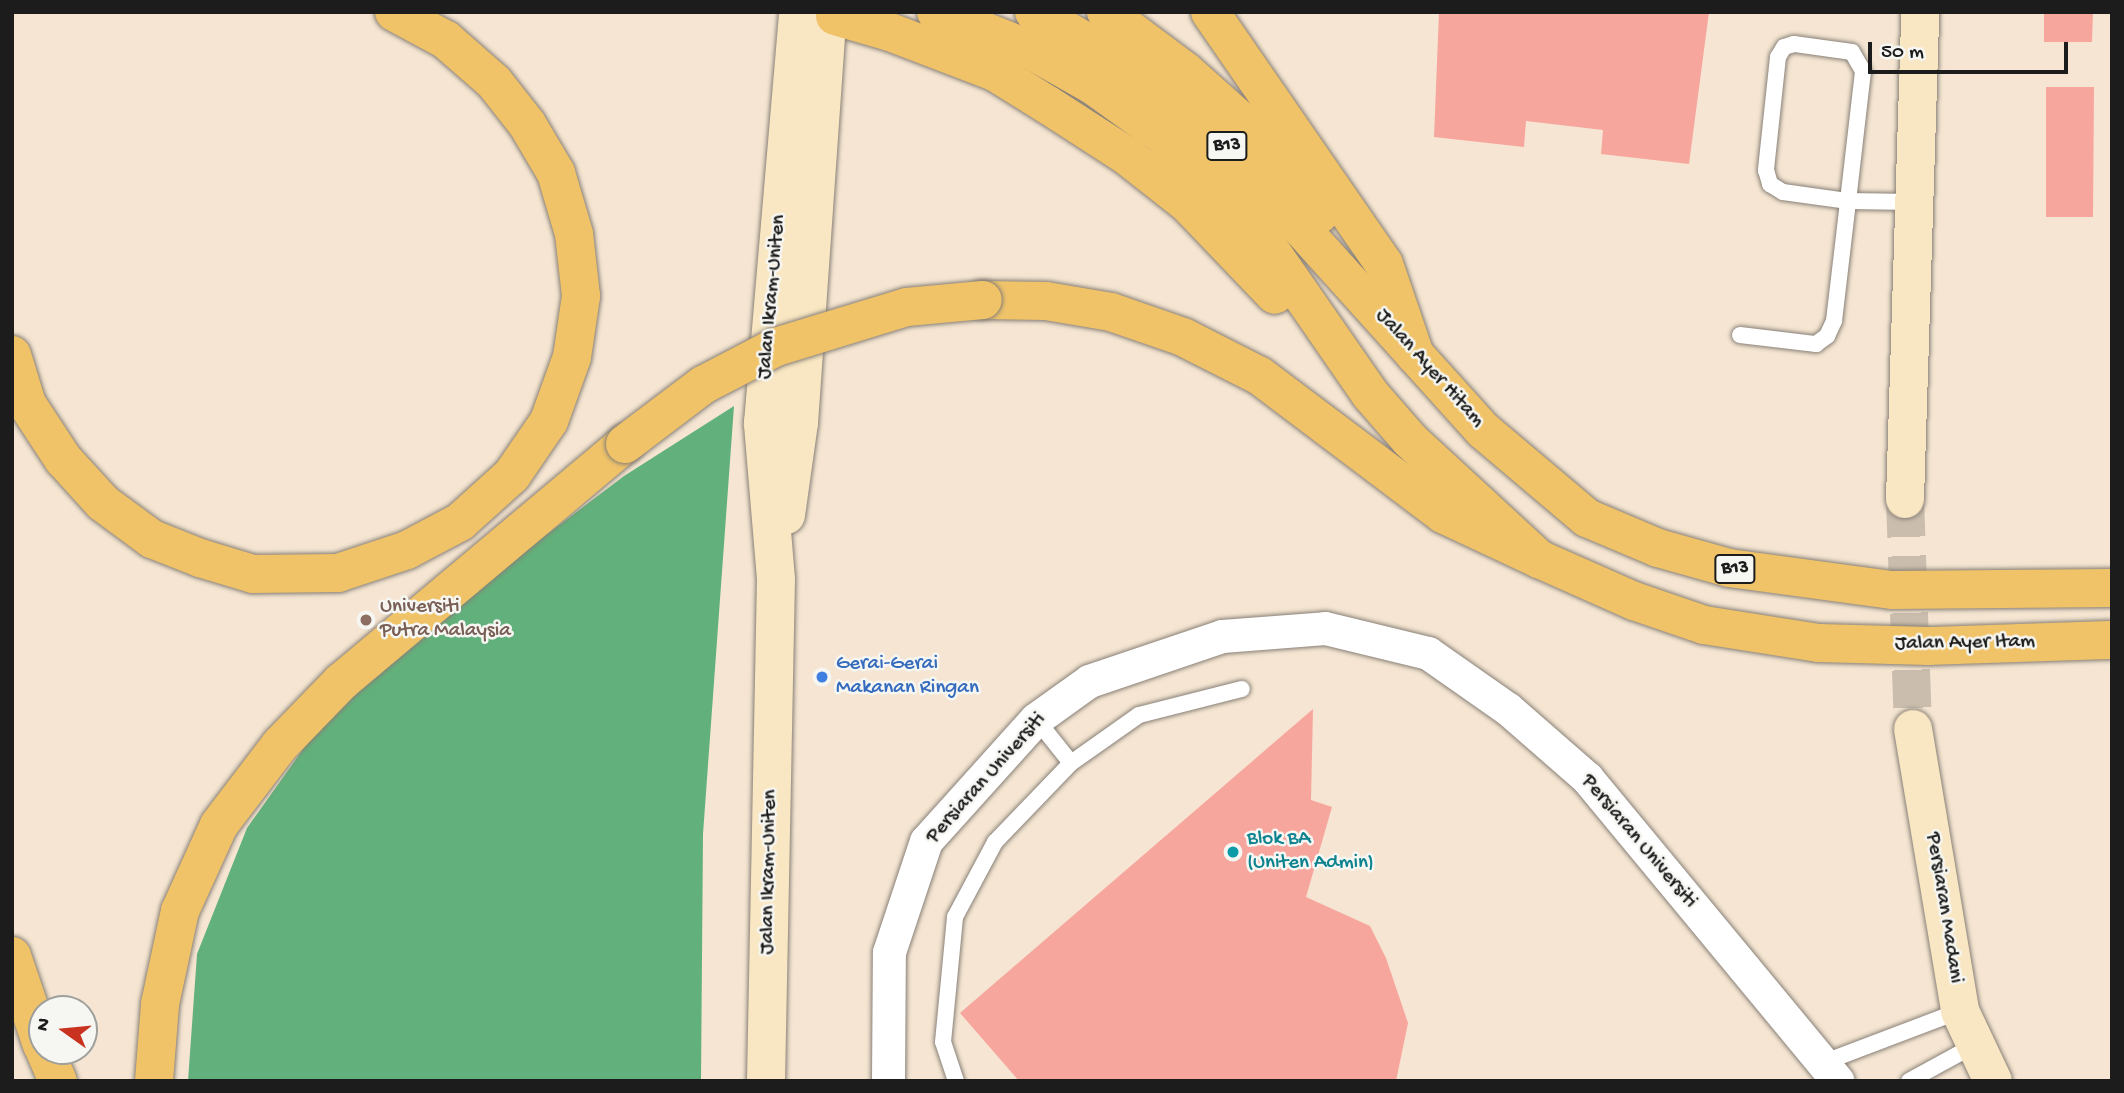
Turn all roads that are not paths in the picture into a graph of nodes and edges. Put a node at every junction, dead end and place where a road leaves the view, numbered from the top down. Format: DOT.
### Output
graph roads {
  1 [pos="394,12"];
  2 [pos="936,12"];
  3 [pos="1106,12"];
  4 [pos="1210,12"];
  5 [pos="1920,12"];
  6 [pos="819,15"];
  7 [pos="1033,25"];
  8 [pos="1847,201"];
  9 [pos="1913,202"];
  10 [pos="1381,316"];
  11 [pos="1740,335"];
  12 [pos="1340,354"];
  13 [pos="12,355"];
  14 [pos="1415,355"];
  15 [pos="1905,499"];
  16 [pos="1539,559"];
  17 [pos="2112,588"];
  18 [pos="2112,640"];
  19 [pos="1241,689"];
  20 [pos="1036,719"];
  21 [pos="1913,729"];
  22 [pos="1071,763"];
  23 [pos="12,956"];
  24 [pos="28,1003"];
  25 [pos="1960,1010"];
  26 [pos="1975,1045"];
  27 [pos="1831,1072"];
  28 [pos="155,1081"];
  29 [pos="766,1081"];
  30 [pos="888,1081"];
  31 [pos="956,1081"];
  32 [pos="1909,1081"];
  33 [pos="1993,1081"];
  1 -- 13 [label="main road"];
  2 -- 7 [label="main road, B13"];
  3 -- 10 [label="main road"];
  4 -- 14 [label="main road"];
  5 -- 9 [label="main road"];
  6 -- 12 [label="main road"];
  6 -- 29 [label="main road, Jalan Ikram-Uniten"];
  7 -- 10 [label="main road, Jalan Ayer Hitam / B13"];
  7 -- 12 [label="main road, B13"];
  8 -- 8 [label="lane"];
  8 -- 9 [label="lane"];
  8 -- 11 [label="lane"];
  9 -- 15 [label="main road"];
  10 -- 14 [label="main road, Jalan Ayer Hitam / B13"];
  12 -- 16 [label="main road, B13"];
  14 -- 17 [label="main road, Jalan Ayer Hitam / B13"];
  16 -- 18 [label="main road, Jalan Ayer Itam / B13"];
  16 -- 28 [label="main road, bridge"];
  19 -- 22 [label="lane"];
  20 -- 22 [label="lane"];
  20 -- 27 [label="street, Persiaran Universiti"];
  20 -- 30 [label="street, Persiaran Universiti"];
  21 -- 25 [label="main road, Persiaran Madani"];
  22 -- 31 [label="lane"];
  23 -- 24 [label="main road"];
  25 -- 26 [label="main road, Persiaran Madani"];
  25 -- 27 [label="lane"];
  26 -- 32 [label="lane"];
  26 -- 33 [label="main road, Persiaran Madani"];
}
